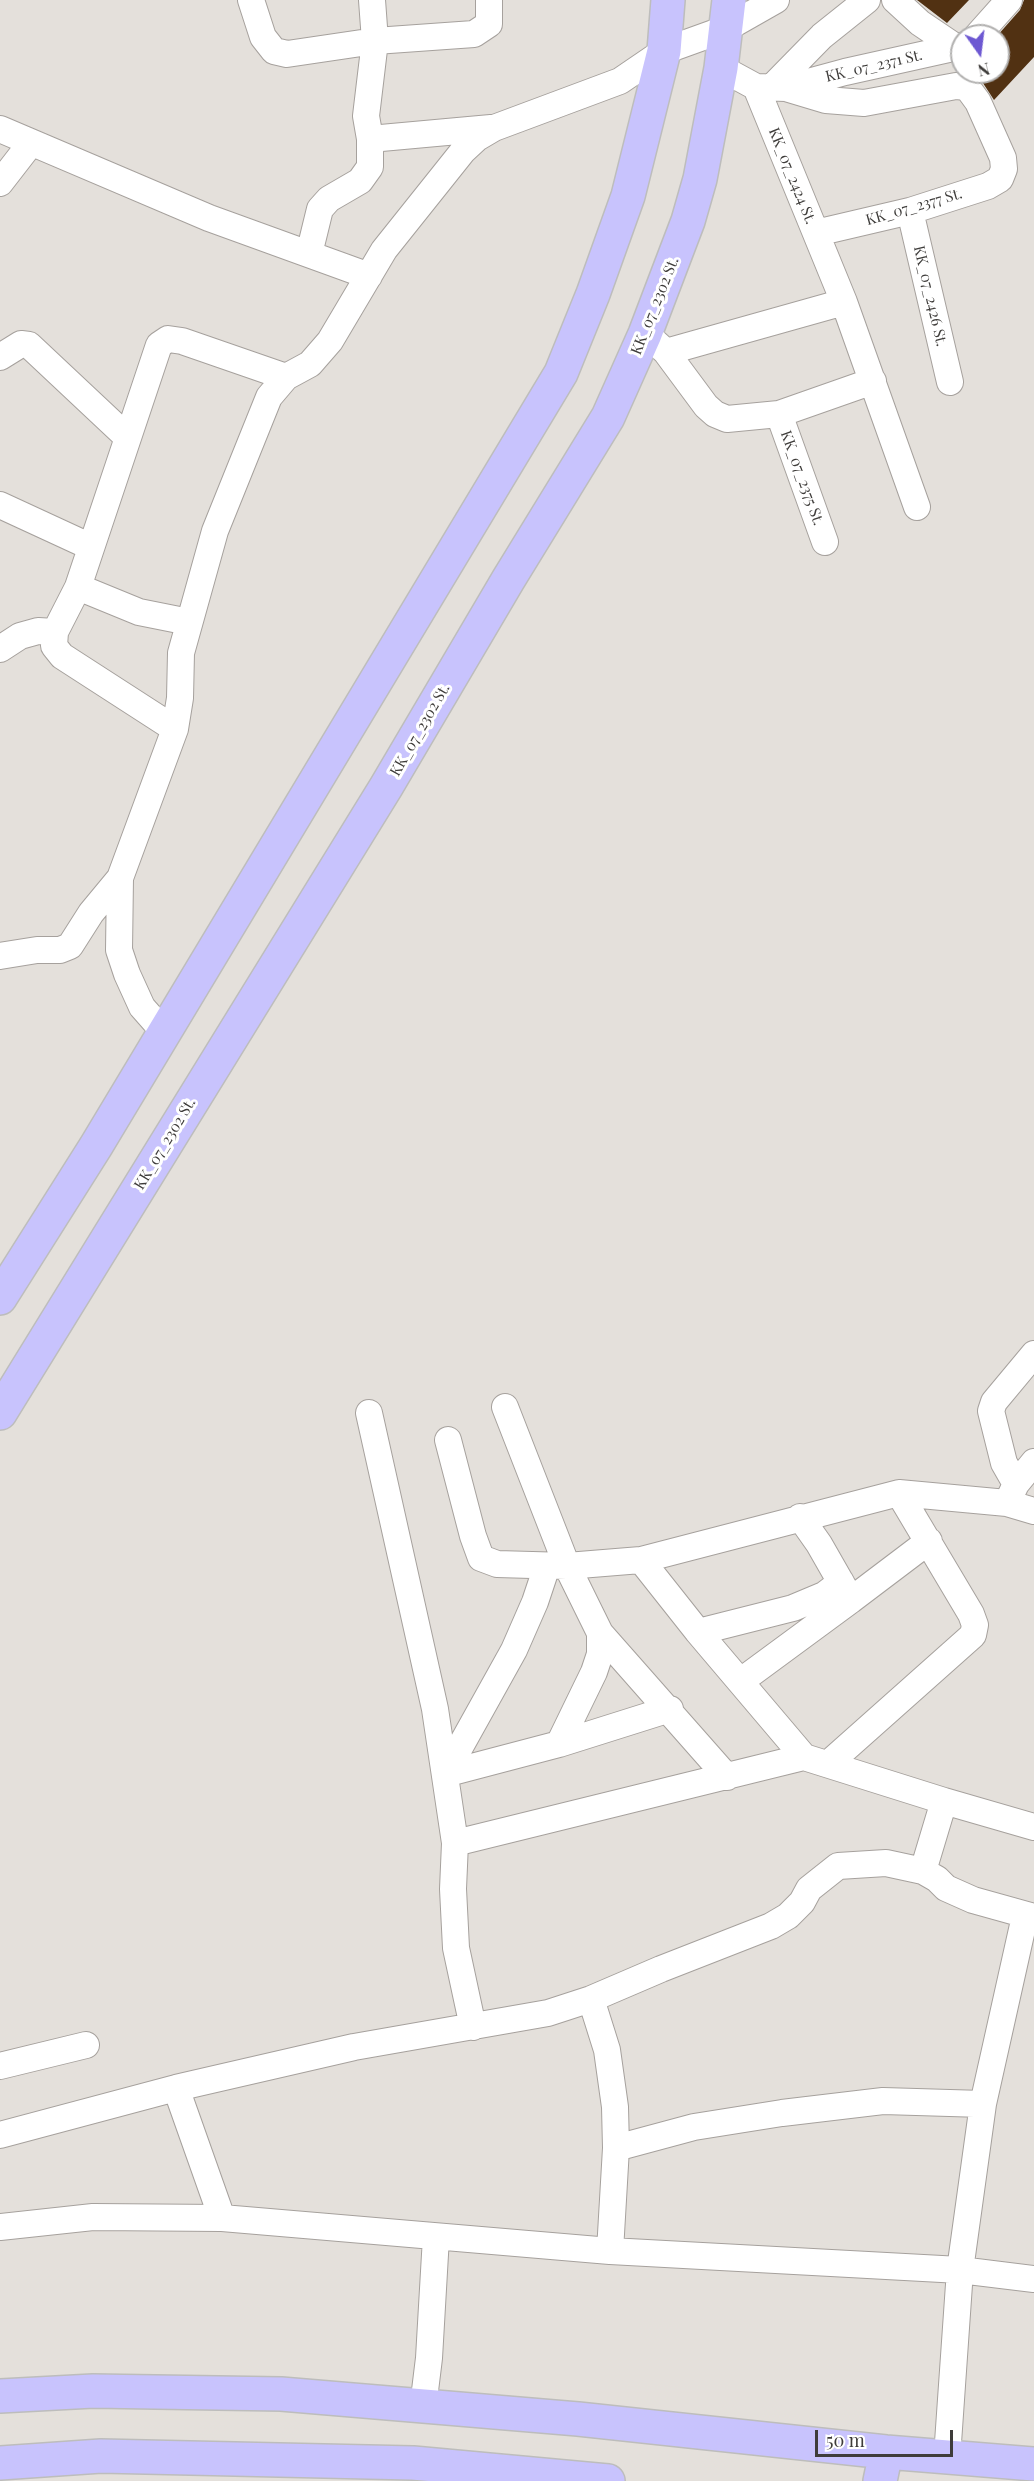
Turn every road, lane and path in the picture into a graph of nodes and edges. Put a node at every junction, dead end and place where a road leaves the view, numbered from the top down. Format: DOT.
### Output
graph roads {
  1 [pos="251,0"];
  2 [pos="372,0"];
  3 [pos="489,0"];
  4 [pos="776,0"];
  5 [pos="867,0"];
  6 [pos="895,0"];
  7 [pos="1009,0"];
  8 [pos="669,1"];
  9 [pos="727,14"];
  10 [pos="984,24"];
  11 [pos="950,36"];
  12 [pos="375,41"];
  13 [pos="950,47"];
  14 [pos="664,51"];
  15 [pos="721,68"];
  16 [pos="771,88"];
  17 [pos="494,128"];
  18 [pos="0,129"];
  19 [pos="370,139"];
  20 [pos="31,143"];
  21 [pos="0,183"];
  22 [pos="910,211"];
  23 [pos="816,233"];
  24 [pos="309,254"];
  25 [pos="369,276"];
  26 [pos="844,302"];
  27 [pos="656,343"];
  28 [pos="0,357"];
  29 [pos="286,377"];
  30 [pos="873,381"];
  31 [pos="950,382"];
  32 [pos="779,414"];
  33 [pos="127,437"];
  34 [pos="0,505"];
  35 [pos="916,507"];
  36 [pos="825,542"];
  37 [pos="91,548"];
  38 [pos="78,587"];
  39 [pos="189,622"];
  40 [pos="55,632"];
  41 [pos="0,650"];
  42 [pos="175,729"];
  43 [pos="120,878"];
  44 [pos="0,956"];
  45 [pos="164,1032"];
  46 [pos="0,1298"];
  47 [pos="1034,1354"];
  48 [pos="505,1407"];
  49 [pos="0,1413"];
  50 [pos="369,1413"];
  51 [pos="448,1440"];
  52 [pos="1034,1462"];
  53 [pos="899,1493"];
  54 [pos="1011,1494"];
  55 [pos="1034,1511"];
  56 [pos="800,1517"];
  57 [pos="930,1541"];
  58 [pos="641,1560"];
  59 [pos="557,1566"];
  60 [pos="846,1591"];
  61 [pos="698,1632"];
  62 [pos="600,1633"];
  63 [pos="741,1681"];
  64 [pos="670,1709"];
  65 [pos="559,1744"];
  66 [pos="816,1760"];
  67 [pos="445,1774"];
  68 [pos="727,1777"];
  69 [pos="944,1801"];
  70 [pos="1034,1827"];
  71 [pos="455,1844"];
  72 [pos="923,1871"];
  73 [pos="1029,1917"];
  74 [pos="591,1999"];
  75 [pos="473,2027"];
  76 [pos="86,2045"];
  77 [pos="0,2066"];
  78 [pos="176,2088"];
  79 [pos="982,2104"];
  80 [pos="0,2135"];
  81 [pos="616,2148"];
  82 [pos="222,2218"];
  83 [pos="0,2227"];
  84 [pos="436,2237"];
  85 [pos="610,2251"];
  86 [pos="960,2270"];
  87 [pos="1034,2279"];
  88 [pos="0,2396"];
  89 [pos="423,2407"];
  90 [pos="947,2457"];
  91 [pos="0,2463"];
  92 [pos="1034,2464"];
  93 [pos="883,2467"];
  94 [pos="412,2472"];
  95 [pos="608,2481"];
  1 -- 12 [label="street"];
  2 -- 12 [label="street"];
  3 -- 12 [label="street"];
  4 -- 9 [label="street"];
  5 -- 16 [label="street"];
  6 -- 11 [label="street"];
  7 -- 10 [label="street"];
  8 -- 14 [label="main road"];
  9 -- 14 [label="street"];
  9 -- 15 [label="main road, KK_07_2302 St."];
  12 -- 19 [label="street"];
  13 -- 16 [label="street, KK_07_2371 St."];
  14 -- 17 [label="street"];
  14 -- 45 [label="main road"];
  15 -- 16 [label="street"];
  15 -- 27 [label="main road, KK_07_2302 St."];
  16 -- 22 [label="street, KK_07_2377 St."];
  16 -- 23 [label="street, KK_07_2424 St."];
  17 -- 19 [label="street"];
  17 -- 25 [label="street"];
  18 -- 20 [label="street"];
  19 -- 24 [label="street"];
  20 -- 21 [label="street"];
  20 -- 24 [label="street"];
  22 -- 23 [label="street, KK_07_2377 St."];
  22 -- 31 [label="street, KK_07_2426 St."];
  23 -- 26 [label="street, KK_07_2424 St."];
  24 -- 25 [label="street"];
  25 -- 29 [label="street"];
  26 -- 27 [label="street"];
  26 -- 30 [label="street, KK_07_2424 St."];
  27 -- 32 [label="street, KK_07_2375 St."];
  27 -- 49 [label="main road, KK_07_2302 St."];
  28 -- 33 [label="street"];
  29 -- 33 [label="street"];
  29 -- 39 [label="street"];
  30 -- 32 [label="street, KK_07_2375 St."];
  30 -- 35 [label="street, KK_07_2424 St."];
  32 -- 36 [label="street, KK_07_2375 St."];
  33 -- 37 [label="street"];
  34 -- 37 [label="street"];
  37 -- 38 [label="street"];
  38 -- 39 [label="street"];
  38 -- 40 [label="street"];
  39 -- 42 [label="street"];
  40 -- 41 [label="street"];
  40 -- 42 [label="street"];
  42 -- 43 [label="street"];
  43 -- 44 [label="street"];
  43 -- 45 [label="street"];
  45 -- 46 [label="main road"];
  47 -- 54 [label="street"];
  48 -- 59 [label="street"];
  50 -- 67 [label="street"];
  51 -- 59 [label="street"];
  52 -- 54 [label="street"];
  53 -- 54 [label="street"];
  53 -- 56 [label="street"];
  53 -- 57 [label="street"];
  54 -- 55 [label="street"];
  56 -- 58 [label="street"];
  56 -- 60 [label="street"];
  57 -- 60 [label="street"];
  57 -- 66 [label="street"];
  58 -- 59 [label="street"];
  58 -- 61 [label="street"];
  59 -- 62 [label="street"];
  59 -- 67 [label="street"];
  60 -- 61 [label="street"];
  60 -- 63 [label="street"];
  61 -- 63 [label="street"];
  62 -- 64 [label="street"];
  62 -- 65 [label="street"];
  63 -- 66 [label="street"];
  64 -- 65 [label="street"];
  64 -- 68 [label="street"];
  65 -- 67 [label="street"];
  66 -- 68 [label="street"];
  66 -- 69 [label="street"];
  67 -- 71 [label="street"];
  68 -- 71 [label="street"];
  69 -- 70 [label="street"];
  69 -- 72 [label="street"];
  71 -- 75 [label="street"];
  72 -- 73 [label="street"];
  72 -- 74 [label="street"];
  73 -- 79 [label="street"];
  74 -- 75 [label="street"];
  74 -- 81 [label="street"];
  75 -- 78 [label="street"];
  76 -- 77 [label="street"];
  78 -- 80 [label="street"];
  78 -- 82 [label="street"];
  79 -- 81 [label="street"];
  79 -- 86 [label="street"];
  81 -- 85 [label="street"];
  82 -- 83 [label="street"];
  82 -- 84 [label="street"];
  84 -- 85 [label="street"];
  84 -- 89 [label="street"];
  85 -- 86 [label="street"];
  86 -- 87 [label="street"];
  86 -- 90 [label="street"];
  88 -- 89 [label="main road"];
  89 -- 93 [label="main road"];
  90 -- 92 [label="main road"];
  90 -- 93 [label="main road"];
  91 -- 94 [label="main road"];
  94 -- 95 [label="main road"];
}
